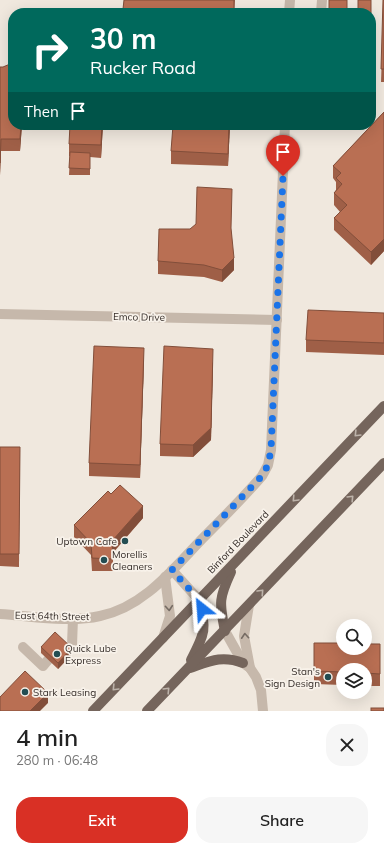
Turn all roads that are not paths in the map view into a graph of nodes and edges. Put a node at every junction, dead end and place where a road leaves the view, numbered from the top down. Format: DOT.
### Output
graph roads {
  1 [pos="285,130"];
  2 [pos="0,314"];
  3 [pos="277,320"];
  4 [pos="384,406"];
  5 [pos="384,463"];
  6 [pos="234,564"];
  7 [pos="172,570"];
  8 [pos="165,577"];
  9 [pos="199,600"];
  10 [pos="249,605"];
  11 [pos="0,614"];
  12 [pos="73,618"];
  13 [pos="225,631"];
  14 [pos="163,638"];
  15 [pos="64,647"];
  16 [pos="23,648"];
  17 [pos="48,663"];
  18 [pos="246,665"];
  19 [pos="186,670"];
  20 [pos="93,711"];
  21 [pos="147,711"];
  22 [pos="263,711"];
  1 -- 3 [label="street, East 64th Street"];
  2 -- 3 [label="street, Emco Drive"];
  3 -- 7 [label="street, East 64th Street"];
  4 -- 6 [label="main road, Binford Boulevard, one-way"];
  10 -- 5 [label="main road, one-way"];
  6 -- 9 [label="main road, Binford Boulevard"];
  6 -- 13 [label="main road"];
  7 -- 8 [label="street, East 64th Street"];
  7 -- 9 [label="street"];
  8 -- 12 [label="street, East 64th Street"];
  8 -- 14 [label="street, one-way"];
  9 -- 14 [label="main road, Binford Boulevard"];
  9 -- 19 [label="main road"];
  10 -- 13 [label="main road"];
  18 -- 10 [label="street, one-way"];
  11 -- 12 [label="street, East 64th Street"];
  12 -- 15 [label="street"];
  13 -- 18 [label="street"];
  13 -- 19 [label="main road"];
  14 -- 20 [label="main road, Binford Boulevard, one-way"];
  16 -- 17 [label="street"];
  18 -- 19 [label="main road"];
  18 -- 22 [label="street"];
  21 -- 19 [label="main road, one-way"];
}
